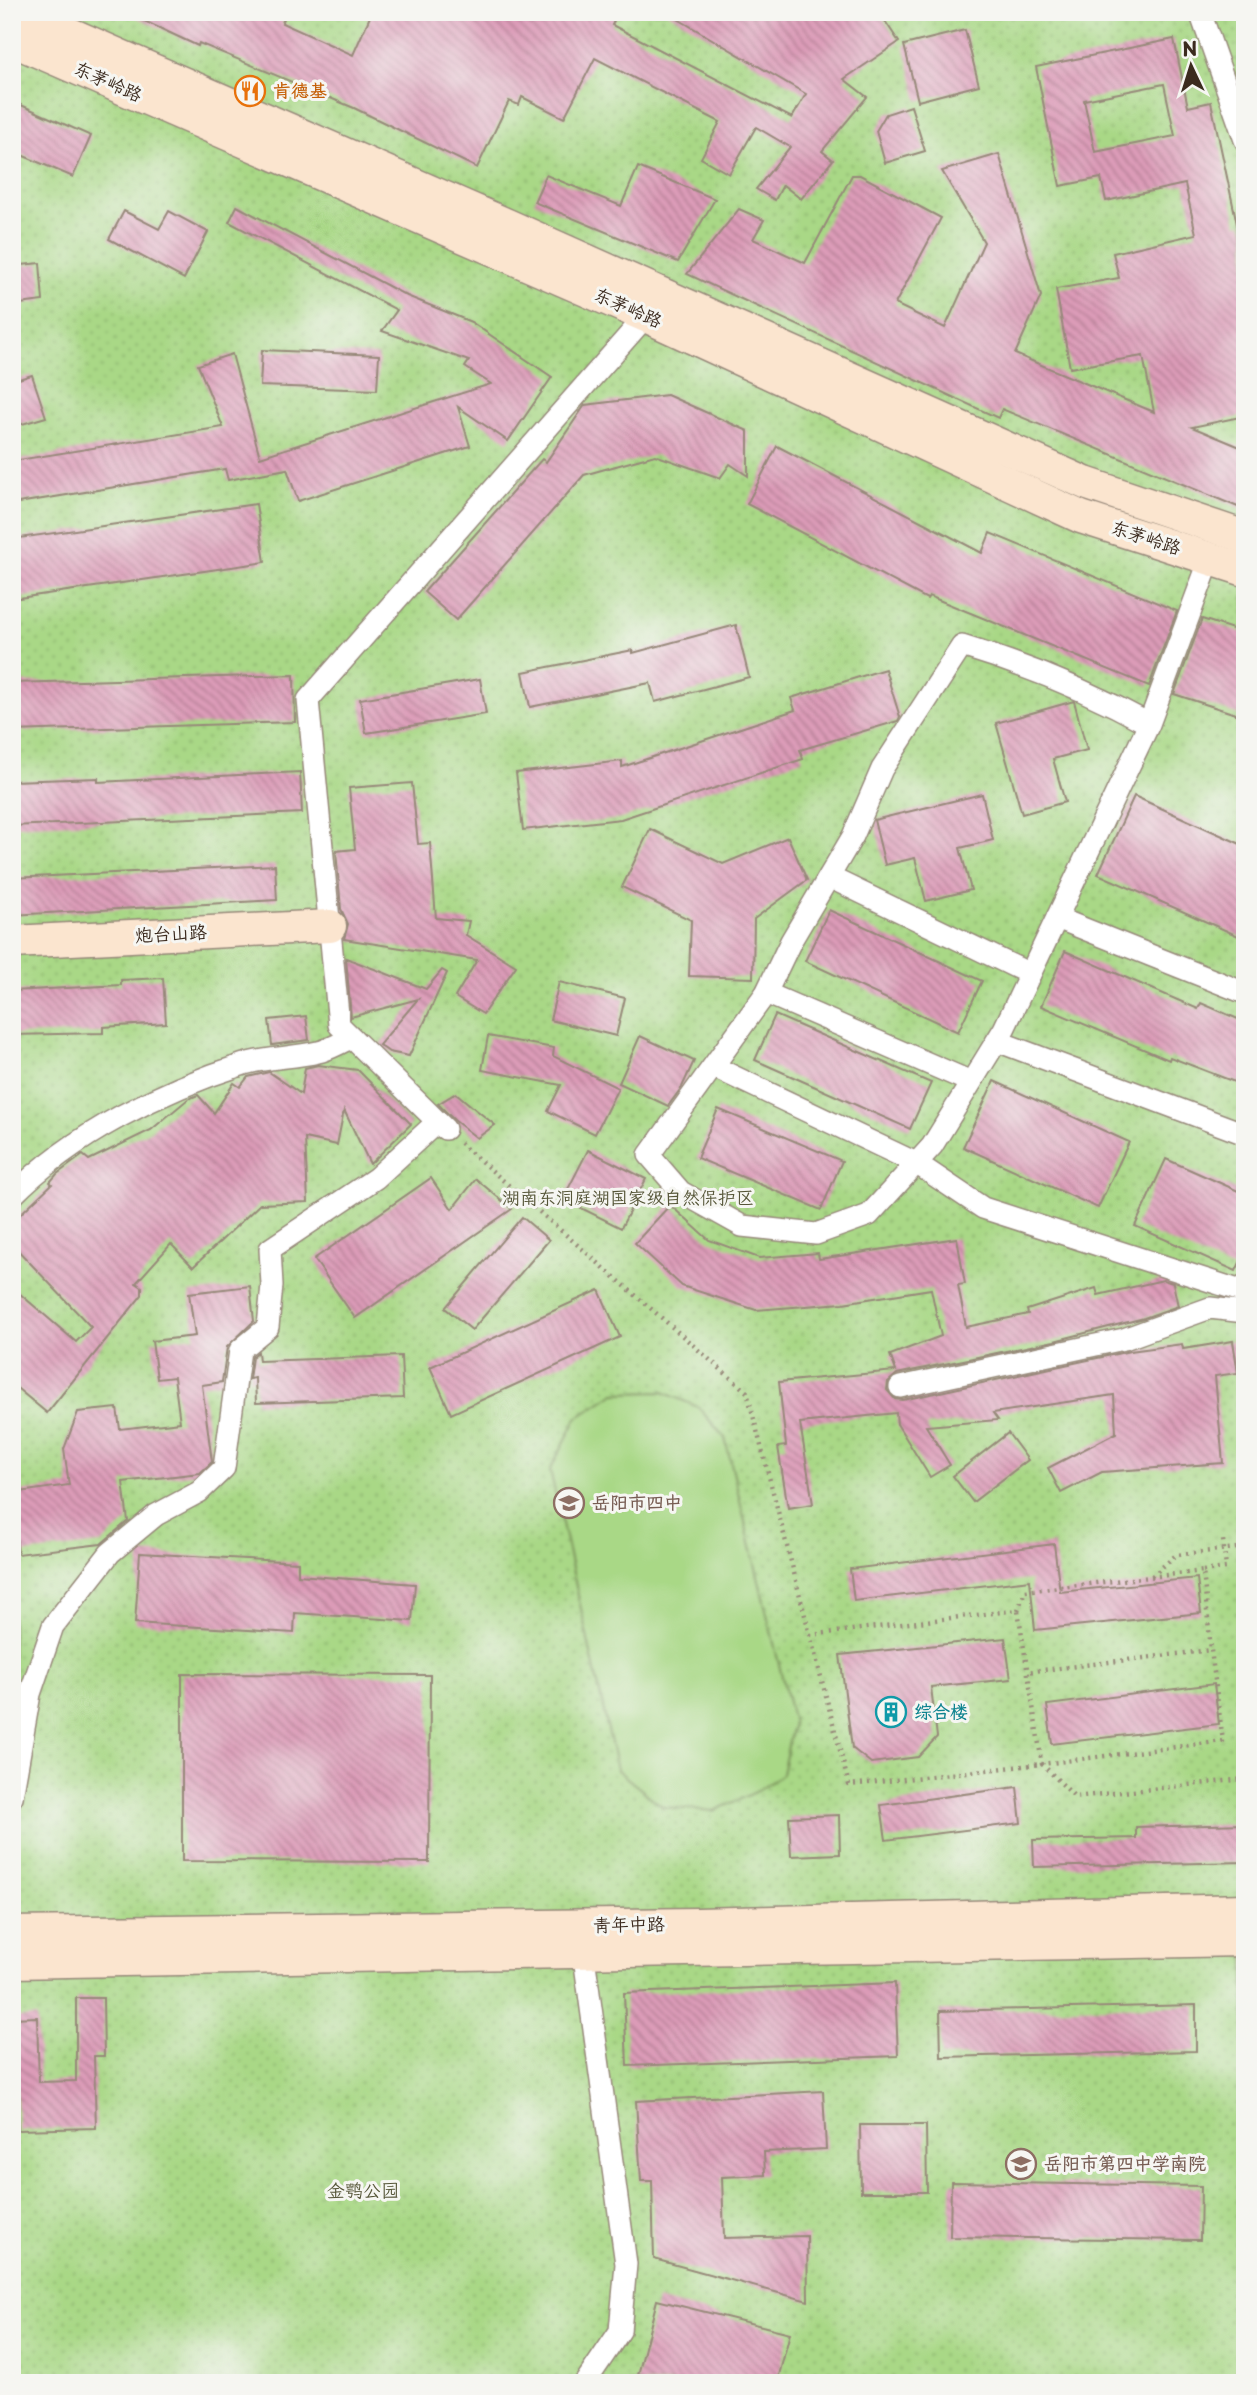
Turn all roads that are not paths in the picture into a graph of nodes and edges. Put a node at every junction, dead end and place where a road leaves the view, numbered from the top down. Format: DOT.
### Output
graph roads {
  1 [pos="20,12"];
  2 [pos="1200,12"];
  3 [pos="12,40"];
  4 [pos="1245,139"];
  5 [pos="646,316"];
  6 [pos="1245,537"];
  7 [pos="1210,559"];
  8 [pos="1245,570"];
  9 [pos="1149,724"];
  10 [pos="829,877"];
  11 [pos="1057,918"];
  12 [pos="330,926"];
  13 [pos="12,942"];
  14 [pos="1030,974"];
  15 [pos="766,993"];
  16 [pos="1245,993"];
  17 [pos="352,1038"];
  18 [pos="997,1041"];
  19 [pos="714,1067"];
  20 [pos="971,1082"];
  21 [pos="1245,1134"];
  22 [pos="916,1163"];
  23 [pos="12,1196"];
  24 [pos="1245,1286"];
  25 [pos="1245,1312"];
  26 [pos="900,1387"];
  27 [pos="12,1797"];
  28 [pos="1245,1910"];
  29 [pos="12,1933"];
  30 [pos="582,1939"];
  31 [pos="1245,1940"];
  32 [pos="12,1962"];
  33 [pos="585,2383"];
  1 -- 6 [label="main road, 东茅岭路"];
  2 -- 4 [label="street"];
  3 -- 5 [label="main road, 东茅岭路"];
  5 -- 7 [label="main road, 东茅岭路"];
  5 -- 12 [label="street"];
  7 -- 8 [label="main road, 东茅岭路"];
  7 -- 9 [label="street"];
  9 -- 10 [label="street"];
  9 -- 11 [label="street"];
  10 -- 14 [label="street"];
  10 -- 15 [label="street"];
  11 -- 14 [label="street"];
  11 -- 16 [label="street"];
  12 -- 13 [label="main road, 炮台山路"];
  12 -- 17 [label="street"];
  14 -- 18 [label="street"];
  15 -- 19 [label="street"];
  15 -- 20 [label="street"];
  17 -- 23 [label="street"];
  17 -- 27 [label="street"];
  18 -- 20 [label="street"];
  18 -- 21 [label="street"];
  19 -- 22 [label="street"];
  19 -- 22 [label="street"];
  20 -- 22 [label="street"];
  22 -- 24 [label="street"];
  25 -- 26 [label="street"];
  28 -- 30 [label="main road, 青年中路"];
  29 -- 30 [label="main road, 青年中路"];
  30 -- 31 [label="main road, 青年中路"];
  30 -- 32 [label="main road, 青年中路"];
  30 -- 33 [label="street"];
}
